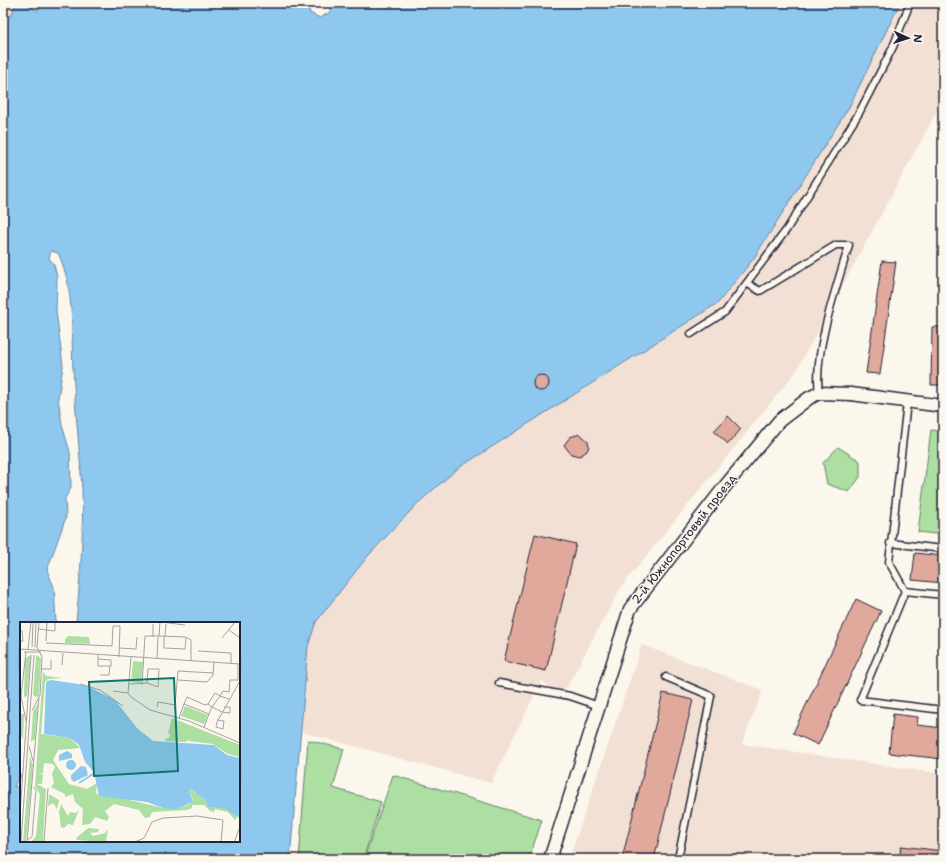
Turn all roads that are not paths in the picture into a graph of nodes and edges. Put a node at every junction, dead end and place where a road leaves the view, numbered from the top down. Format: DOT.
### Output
graph roads {
  1 [pos="910,3"];
  2 [pos="748,284"];
  3 [pos="691,334"];
  4 [pos="819,393"];
  5 [pos="907,402"];
  6 [pos="943,406"];
  7 [pos="890,543"];
  8 [pos="943,549"];
  9 [pos="905,591"];
  10 [pos="943,595"];
  11 [pos="666,677"];
  12 [pos="499,683"];
  13 [pos="599,706"];
  14 [pos="943,710"];
  15 [pos="550,859"];
  16 [pos="678,859"];
  1 -- 2 [label="lane"];
  2 -- 3 [label="lane"];
  2 -- 4 [label="lane"];
  4 -- 5 [label="street"];
  4 -- 13 [label="street, 2-й Южнопортовый проезд"];
  5 -- 6 [label="street"];
  5 -- 7 [label="lane"];
  7 -- 8 [label="lane"];
  7 -- 9 [label="lane"];
  9 -- 10 [label="lane"];
  9 -- 14 [label="lane"];
  11 -- 16 [label="lane"];
  12 -- 13 [label="lane"];
  13 -- 15 [label="street, 2-й Южнопортовый проезд"];
}
